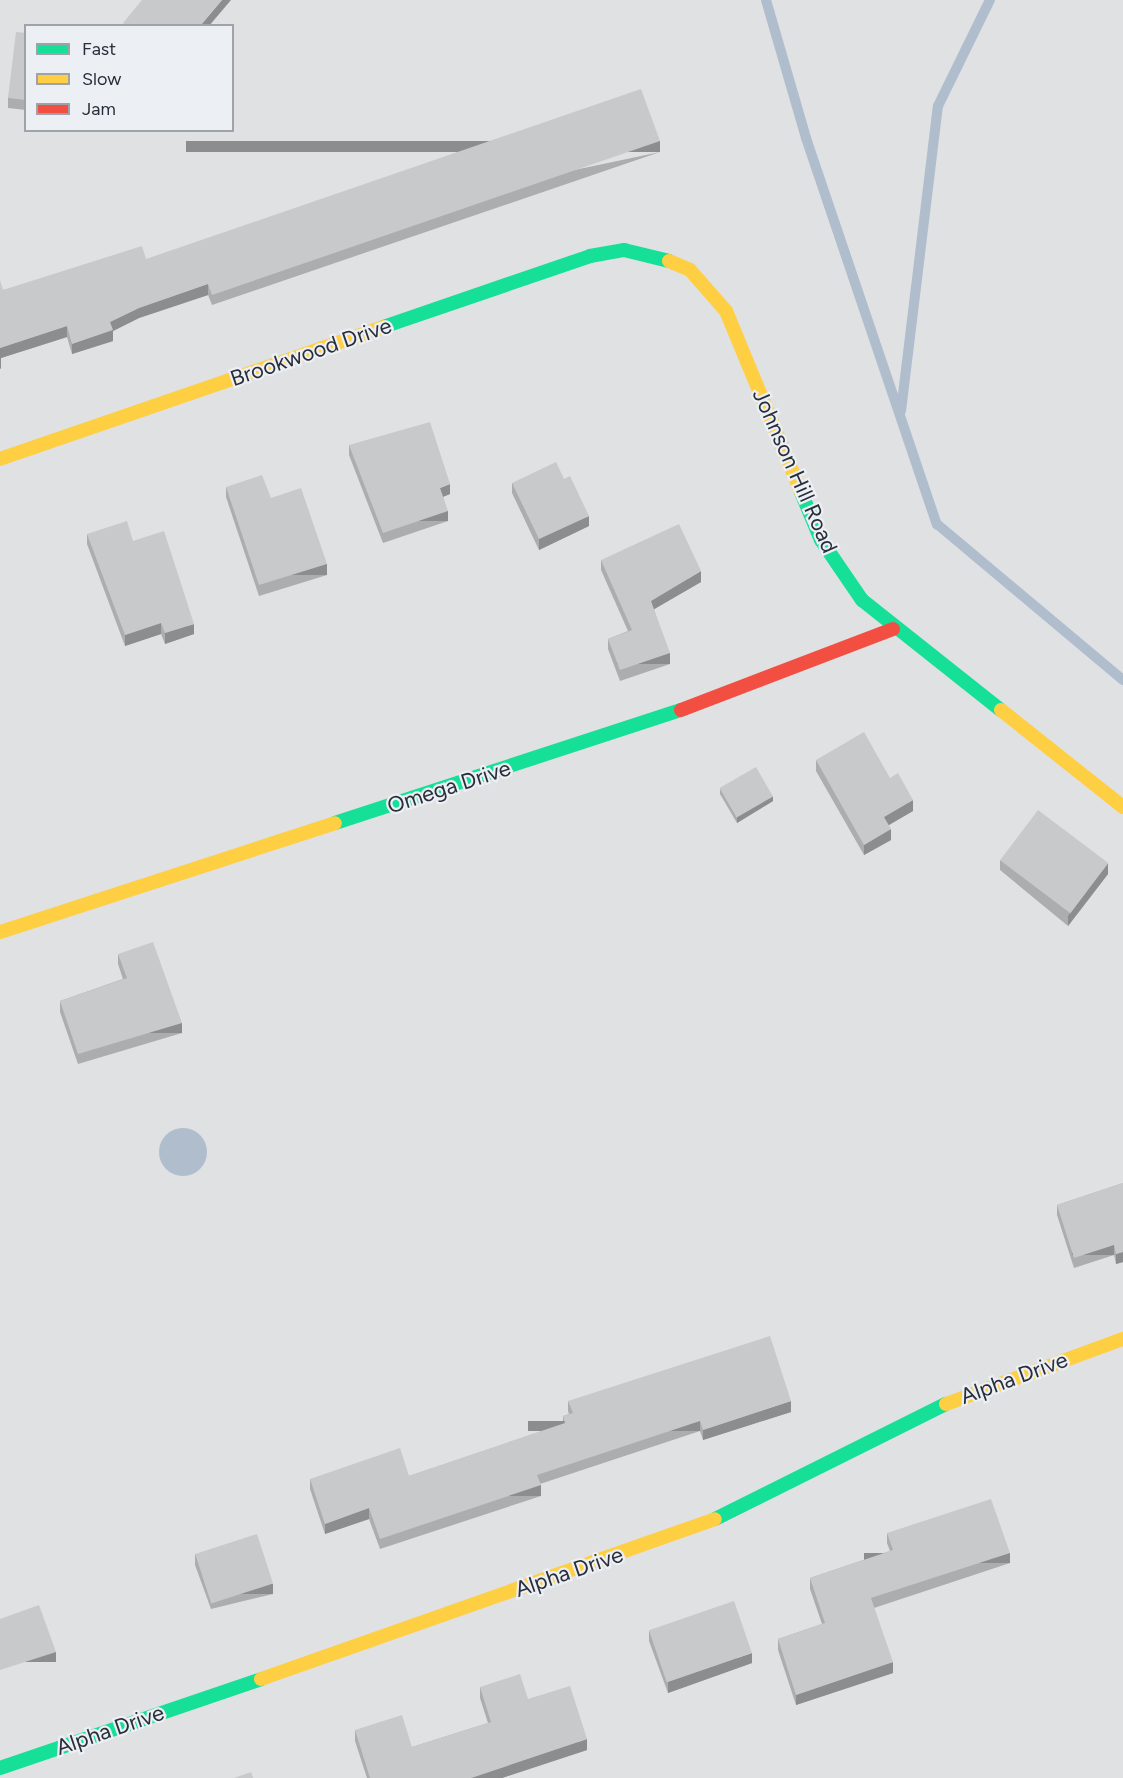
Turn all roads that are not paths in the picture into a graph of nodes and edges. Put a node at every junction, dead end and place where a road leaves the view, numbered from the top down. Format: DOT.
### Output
graph roads {
  1 [pos="624,250"];
  2 [pos="0,459"];
  3 [pos="893,629"];
  4 [pos="1123,807"];
  5 [pos="0,932"];
  6 [pos="1123,1339"];
  7 [pos="0,1768"];
  1 -- 2 [label="street, Brookwood Drive"];
  1 -- 3 [label="street, Johnson Hill Road"];
  3 -- 4 [label="street, Johnson Hill Road"];
  3 -- 5 [label="street, Omega Drive"];
  6 -- 7 [label="street, Alpha Drive"];
}
